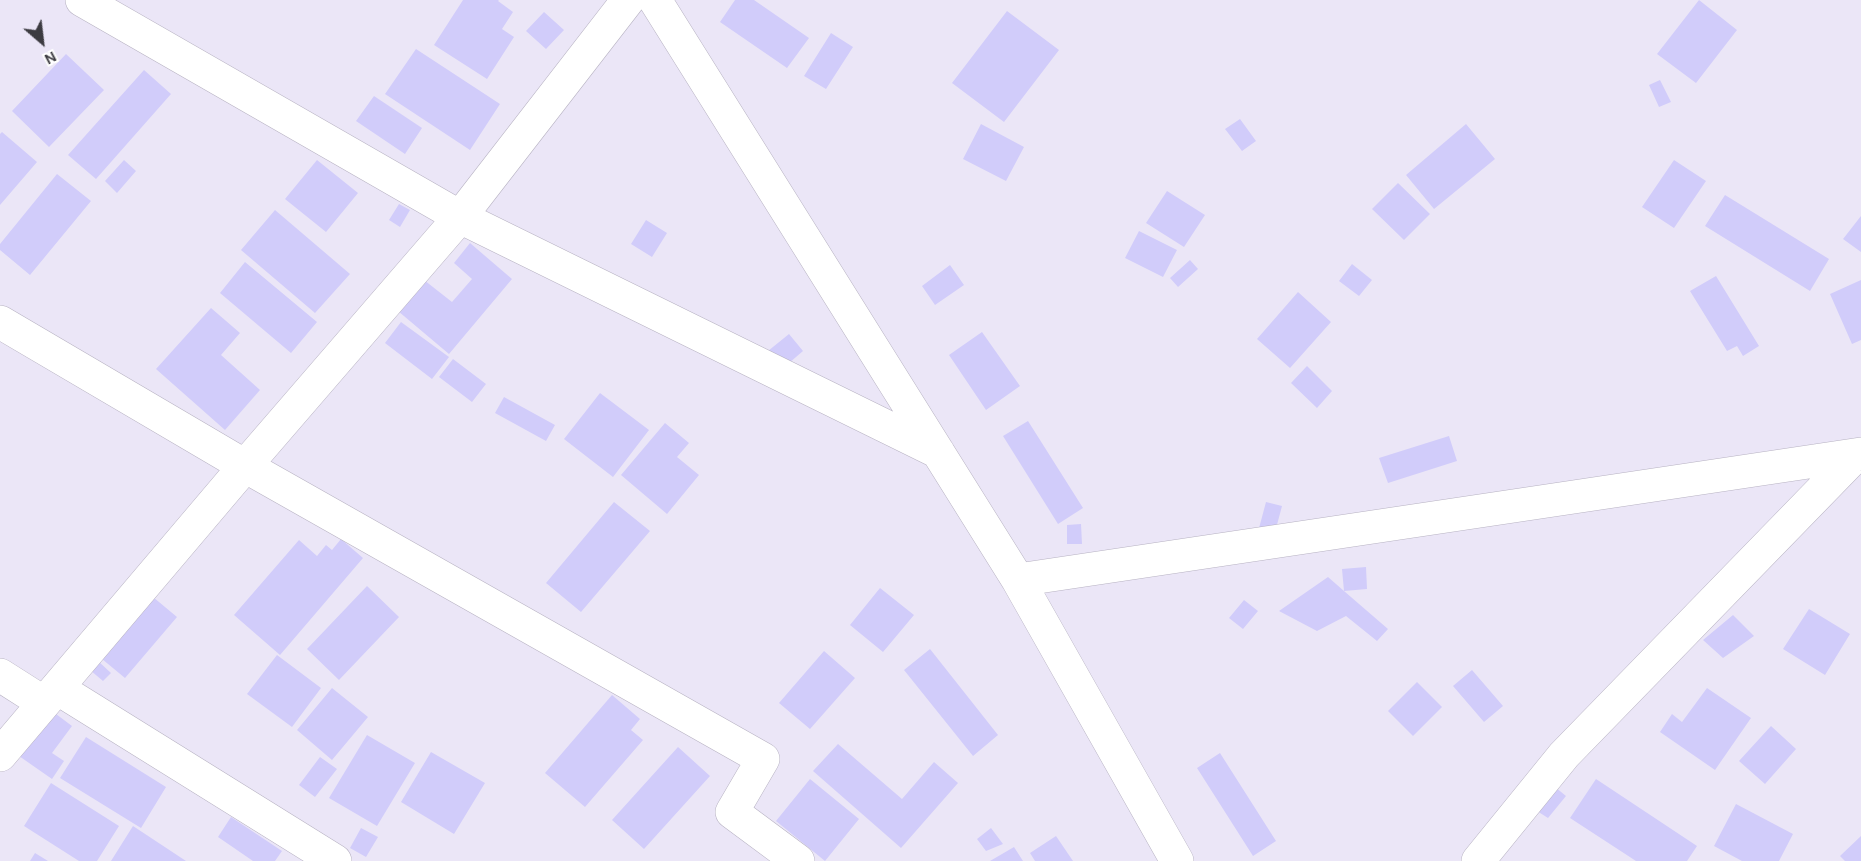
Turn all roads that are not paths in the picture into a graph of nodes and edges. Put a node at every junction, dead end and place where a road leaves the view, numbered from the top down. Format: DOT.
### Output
graph roads {
  1 [pos="82,0"];
  2 [pos="628,0"];
  3 [pos="655,0"];
  4 [pos="460,217"];
  5 [pos="0,322"];
  6 [pos="938,452"];
  7 [pos="1858,454"];
  8 [pos="245,466"];
  9 [pos="1018,580"];
  10 [pos="0,675"];
  11 [pos="51,695"];
  12 [pos="0,755"];
  13 [pos="328,859"];
  14 [pos="798,861"];
  15 [pos="1177,861"];
  16 [pos="1479,861"];
  1 -- 4 [label="street"];
  2 -- 4 [label="street"];
  3 -- 6 [label="street"];
  4 -- 6 [label="street"];
  4 -- 8 [label="street"];
  5 -- 8 [label="street"];
  6 -- 9 [label="street"];
  7 -- 9 [label="street"];
  7 -- 16 [label="street"];
  8 -- 11 [label="street"];
  8 -- 14 [label="street"];
  9 -- 15 [label="street"];
  10 -- 11 [label="street"];
  11 -- 12 [label="street"];
  11 -- 13 [label="street"];
}
